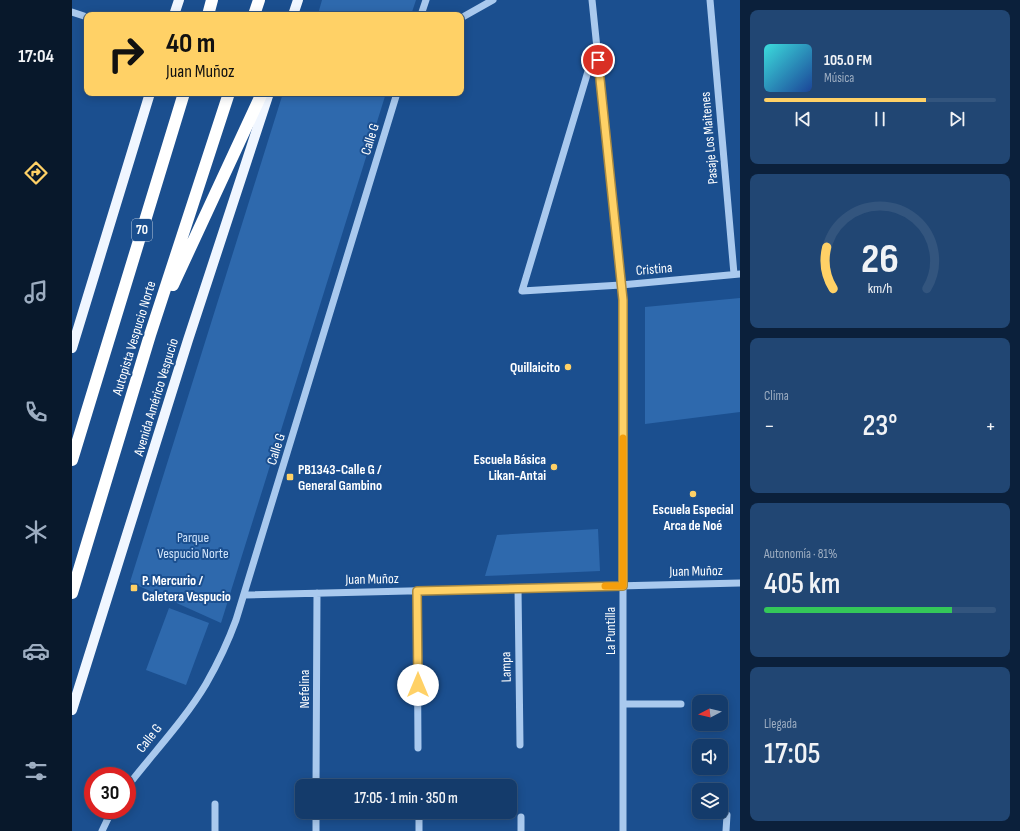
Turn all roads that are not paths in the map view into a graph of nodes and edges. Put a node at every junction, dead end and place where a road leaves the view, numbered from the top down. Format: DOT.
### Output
graph roads {
  1 [pos="179,0"];
  2 [pos="211,0"];
  3 [pos="259,0"];
  4 [pos="298,0"];
  5 [pos="426,0"];
  6 [pos="493,0"];
  7 [pos="592,0"];
  8 [pos="710,0"];
  9 [pos="72,12"];
  10 [pos="175,12"];
  11 [pos="208,12"];
  12 [pos="255,12"];
  13 [pos="294,12"];
  14 [pos="422,12"];
  15 [pos="84,16"];
  16 [pos="464,16"];
  17 [pos="596,44"];
  18 [pos="149,96"];
  19 [pos="183,96"];
  20 [pos="228,96"];
  21 [pos="261,96"];
  22 [pos="268,96"];
  23 [pos="397,96"];
  24 [pos="737,274"];
  25 [pos="621,285"];
  26 [pos="150,335"];
  27 [pos="72,348"];
  28 [pos="72,460"];
  29 [pos="740,583"];
  30 [pos="623,586"];
  31 [pos="518,588"];
  32 [pos="417,591"];
  33 [pos="72,593"];
  34 [pos="317,593"];
  35 [pos="245,595"];
  36 [pos="623,704"];
  37 [pos="681,704"];
  38 [pos="72,710"];
  39 [pos="520,745"];
  40 [pos="418,748"];
  41 [pos="136,776"];
  42 [pos="316,779"];
  43 [pos="215,804"];
  44 [pos="521,817"];
  45 [pos="108,819"];
  46 [pos="316,819"];
  47 [pos="419,819"];
  48 [pos="727,819"];
  49 [pos="102,831"];
  50 [pos="216,831"];
  51 [pos="316,831"];
  52 [pos="419,831"];
  53 [pos="521,831"];
  54 [pos="624,831"];
  55 [pos="726,831"];
  1 -- 10 [label="main road"];
  2 -- 11 [label="highway"];
  3 -- 12 [label="highway"];
  4 -- 13 [label="main road"];
  5 -- 14 [label="street"];
  6 -- 16 [label="street"];
  7 -- 17 [label="street, La Puntilla"];
  8 -- 24 [label="street, Pasaje Los Maitenes"];
  9 -- 15 [label="street"];
  17 -- 25 [label="street, La Puntilla"];
  17 -- 25 [label="street, Cristina"];
  18 -- 27 [label="main road"];
  19 -- 28 [label="highway, Autopista Vespucio Norte / 70"];
  20 -- 26 [label="highway, Autopista Vespucio Norte"];
  21 -- 26 [label="highway"];
  22 -- 38 [label="main road, Avenida Américo Vespucio"];
  23 -- 35 [label="street, Calle G"];
  24 -- 25 [label="street, Cristina"];
  25 -- 30 [label="street, La Puntilla"];
  26 -- 33 [label="highway, Autopista Vespucio Norte"];
  29 -- 30 [label="street, Juan Muñoz"];
  30 -- 31 [label="street, Juan Muñoz"];
  30 -- 36 [label="street, La Puntilla"];
  31 -- 32 [label="street, Juan Muñoz"];
  31 -- 39 [label="street, Lampa"];
  32 -- 34 [label="street, Juan Muñoz"];
  32 -- 40 [label="street"];
  34 -- 35 [label="street, Juan Muñoz"];
  34 -- 42 [label="street, Nefelina"];
  35 -- 41 [label="street, Calle G"];
  36 -- 37 [label="street"];
  36 -- 54 [label="street, La Puntilla"];
  43 -- 50 [label="street"];
  44 -- 53 [label="street"];
  45 -- 49 [label="street"];
  46 -- 51 [label="street"];
  47 -- 52 [label="street"];
  48 -- 55 [label="street"];
}
